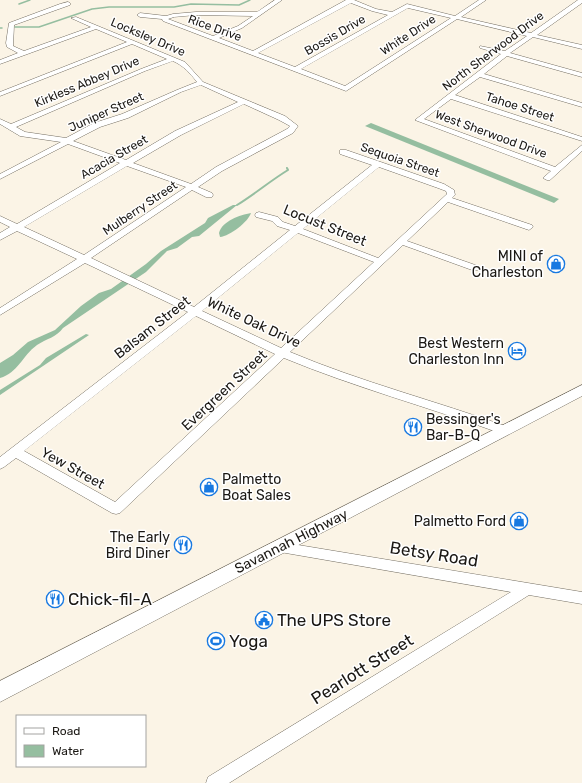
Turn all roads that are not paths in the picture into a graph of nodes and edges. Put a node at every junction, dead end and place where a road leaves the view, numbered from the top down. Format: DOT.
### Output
graph roads {
  1 [pos="278,0"];
  2 [pos="350,0"];
  3 [pos="483,0"];
  4 [pos="582,0"];
  5 [pos="68,4"];
  6 [pos="257,14"];
  7 [pos="392,14"];
  8 [pos="140,15"];
  9 [pos="456,17"];
  10 [pos="74,18"];
  11 [pos="166,18"];
  12 [pos="96,27"];
  13 [pos="532,34"];
  14 [pos="212,39"];
  15 [pos="133,42"];
  16 [pos="482,47"];
  17 [pos="582,47"];
  18 [pos="23,54"];
  19 [pos="252,54"];
  20 [pos="505,54"];
  21 [pos="173,59"];
  22 [pos="0,62"];
  23 [pos="295,70"];
  24 [pos="478,74"];
  25 [pos="582,75"];
  26 [pos="201,83"];
  27 [pos="346,89"];
  28 [pos="0,94"];
  29 [pos="450,96"];
  30 [pos="243,102"];
  31 [pos="582,105"];
  32 [pos="419,120"];
  33 [pos="0,121"];
  34 [pos="294,126"];
  35 [pos="10,127"];
  36 [pos="582,139"];
  37 [pos="68,141"];
  38 [pos="582,147"];
  39 [pos="343,152"];
  40 [pos="127,163"];
  41 [pos="377,164"];
  42 [pos="556,170"];
  43 [pos="0,177"];
  44 [pos="546,178"];
  45 [pos="192,187"];
  46 [pos="209,195"];
  47 [pos="448,195"];
  48 [pos="259,215"];
  49 [pos="0,219"];
  50 [pos="18,227"];
  51 [pos="529,227"];
  52 [pos="296,229"];
  53 [pos="0,237"];
  54 [pos="402,242"];
  55 [pos="84,259"];
  56 [pos="381,262"];
  57 [pos="475,268"];
  58 [pos="195,311"];
  59 [pos="0,312"];
  60 [pos="283,353"];
  61 [pos="582,390"];
  62 [pos="504,430"];
  63 [pos="16,452"];
  64 [pos="0,464"];
  65 [pos="116,509"];
  66 [pos="280,547"];
  67 [pos="529,588"];
  68 [pos="582,598"];
  69 [pos="0,692"];
  70 [pos="214,783"];
  1 -- 6 [label="street"];
  2 -- 7 [label="street"];
  2 -- 19 [label="street"];
  3 -- 9 [label="street, White Drive"];
  4 -- 13 [label="street, North Sherwood Drive"];
  5 -- 18 [label="street"];
  6 -- 11 [label="street, Rice Drive"];
  6 -- 14 [label="street"];
  7 -- 9 [label="street, Bossis Drive"];
  7 -- 23 [label="street, Bossis Drive"];
  8 -- 11 [label="street"];
  9 -- 13 [label="street"];
  9 -- 27 [label="street, White Drive"];
  10 -- 12 [label="street, Locksley Drive"];
  11 -- 14 [label="street, Rice Drive"];
  12 -- 15 [label="street, Locksley Drive"];
  12 -- 18 [label="street"];
  13 -- 17 [label="street"];
  13 -- 20 [label="street, North Sherwood Drive"];
  14 -- 19 [label="street, Rice Drive"];
  15 -- 21 [label="street, Locksley Drive"];
  15 -- 28 [label="street"];
  16 -- 20 [label="street"];
  18 -- 22 [label="street"];
  19 -- 23 [label="street, Rice Drive"];
  20 -- 24 [label="street, North Sherwood Drive"];
  20 -- 25 [label="street"];
  21 -- 26 [label="street, Locksley Drive"];
  21 -- 35 [label="street, Kirkless Abbey Drive"];
  23 -- 27 [label="street, Rice Drive"];
  24 -- 29 [label="street, North Sherwood Drive"];
  24 -- 31 [label="street"];
  26 -- 30 [label="street, Locksley Drive"];
  26 -- 37 [label="street, Juniper Street"];
  29 -- 32 [label="street, North Sherwood Drive"];
  29 -- 36 [label="street, Tahoe Street"];
  30 -- 34 [label="street, Locksley Drive"];
  30 -- 40 [label="street, Acacia Street"];
  32 -- 42 [label="street, West Sherwood Drive"];
  33 -- 35 [label="street"];
  34 -- 45 [label="street, Mulberry Street"];
  35 -- 37 [label="street"];
  37 -- 40 [label="street"];
  37 -- 43 [label="street, Juniper Street"];
  38 -- 42 [label="street"];
  39 -- 41 [label="street, Sequoia Street"];
  40 -- 45 [label="street"];
  40 -- 50 [label="street, Acacia Street"];
  41 -- 47 [label="street, Sequoia Street"];
  41 -- 52 [label="street, Balsam Street"];
  42 -- 44 [label="street"];
  45 -- 46 [label="street"];
  45 -- 55 [label="street, Mulberry Street"];
  47 -- 51 [label="street, Sequoia Street"];
  47 -- 54 [label="street, Evergreen Street"];
  48 -- 52 [label="street, Locust Street"];
  49 -- 50 [label="street, White Oak Drive"];
  50 -- 53 [label="street, Acacia Street"];
  50 -- 55 [label="street, White Oak Drive"];
  52 -- 56 [label="street, Locust Street"];
  52 -- 58 [label="street, Balsam Street"];
  54 -- 56 [label="street, Evergreen Street"];
  54 -- 57 [label="street"];
  55 -- 58 [label="street, White Oak Drive"];
  55 -- 59 [label="street, Mulberry Street"];
  56 -- 60 [label="street, Evergreen Street"];
  58 -- 60 [label="street, White Oak Drive"];
  58 -- 63 [label="street, Balsam Street"];
  60 -- 62 [label="street, White Oak Drive"];
  60 -- 65 [label="street, Evergreen Street"];
  61 -- 62 [label="highway, Savannah Highway"];
  62 -- 66 [label="highway, Savannah Highway"];
  63 -- 64 [label="street, Balsam Street"];
  63 -- 65 [label="street, Yew Street"];
  66 -- 67 [label="street, Betsy Road"];
  66 -- 69 [label="highway, Savannah Highway"];
  67 -- 68 [label="street, Betsy Road"];
  67 -- 70 [label="street, Pearlott Street"];
}
